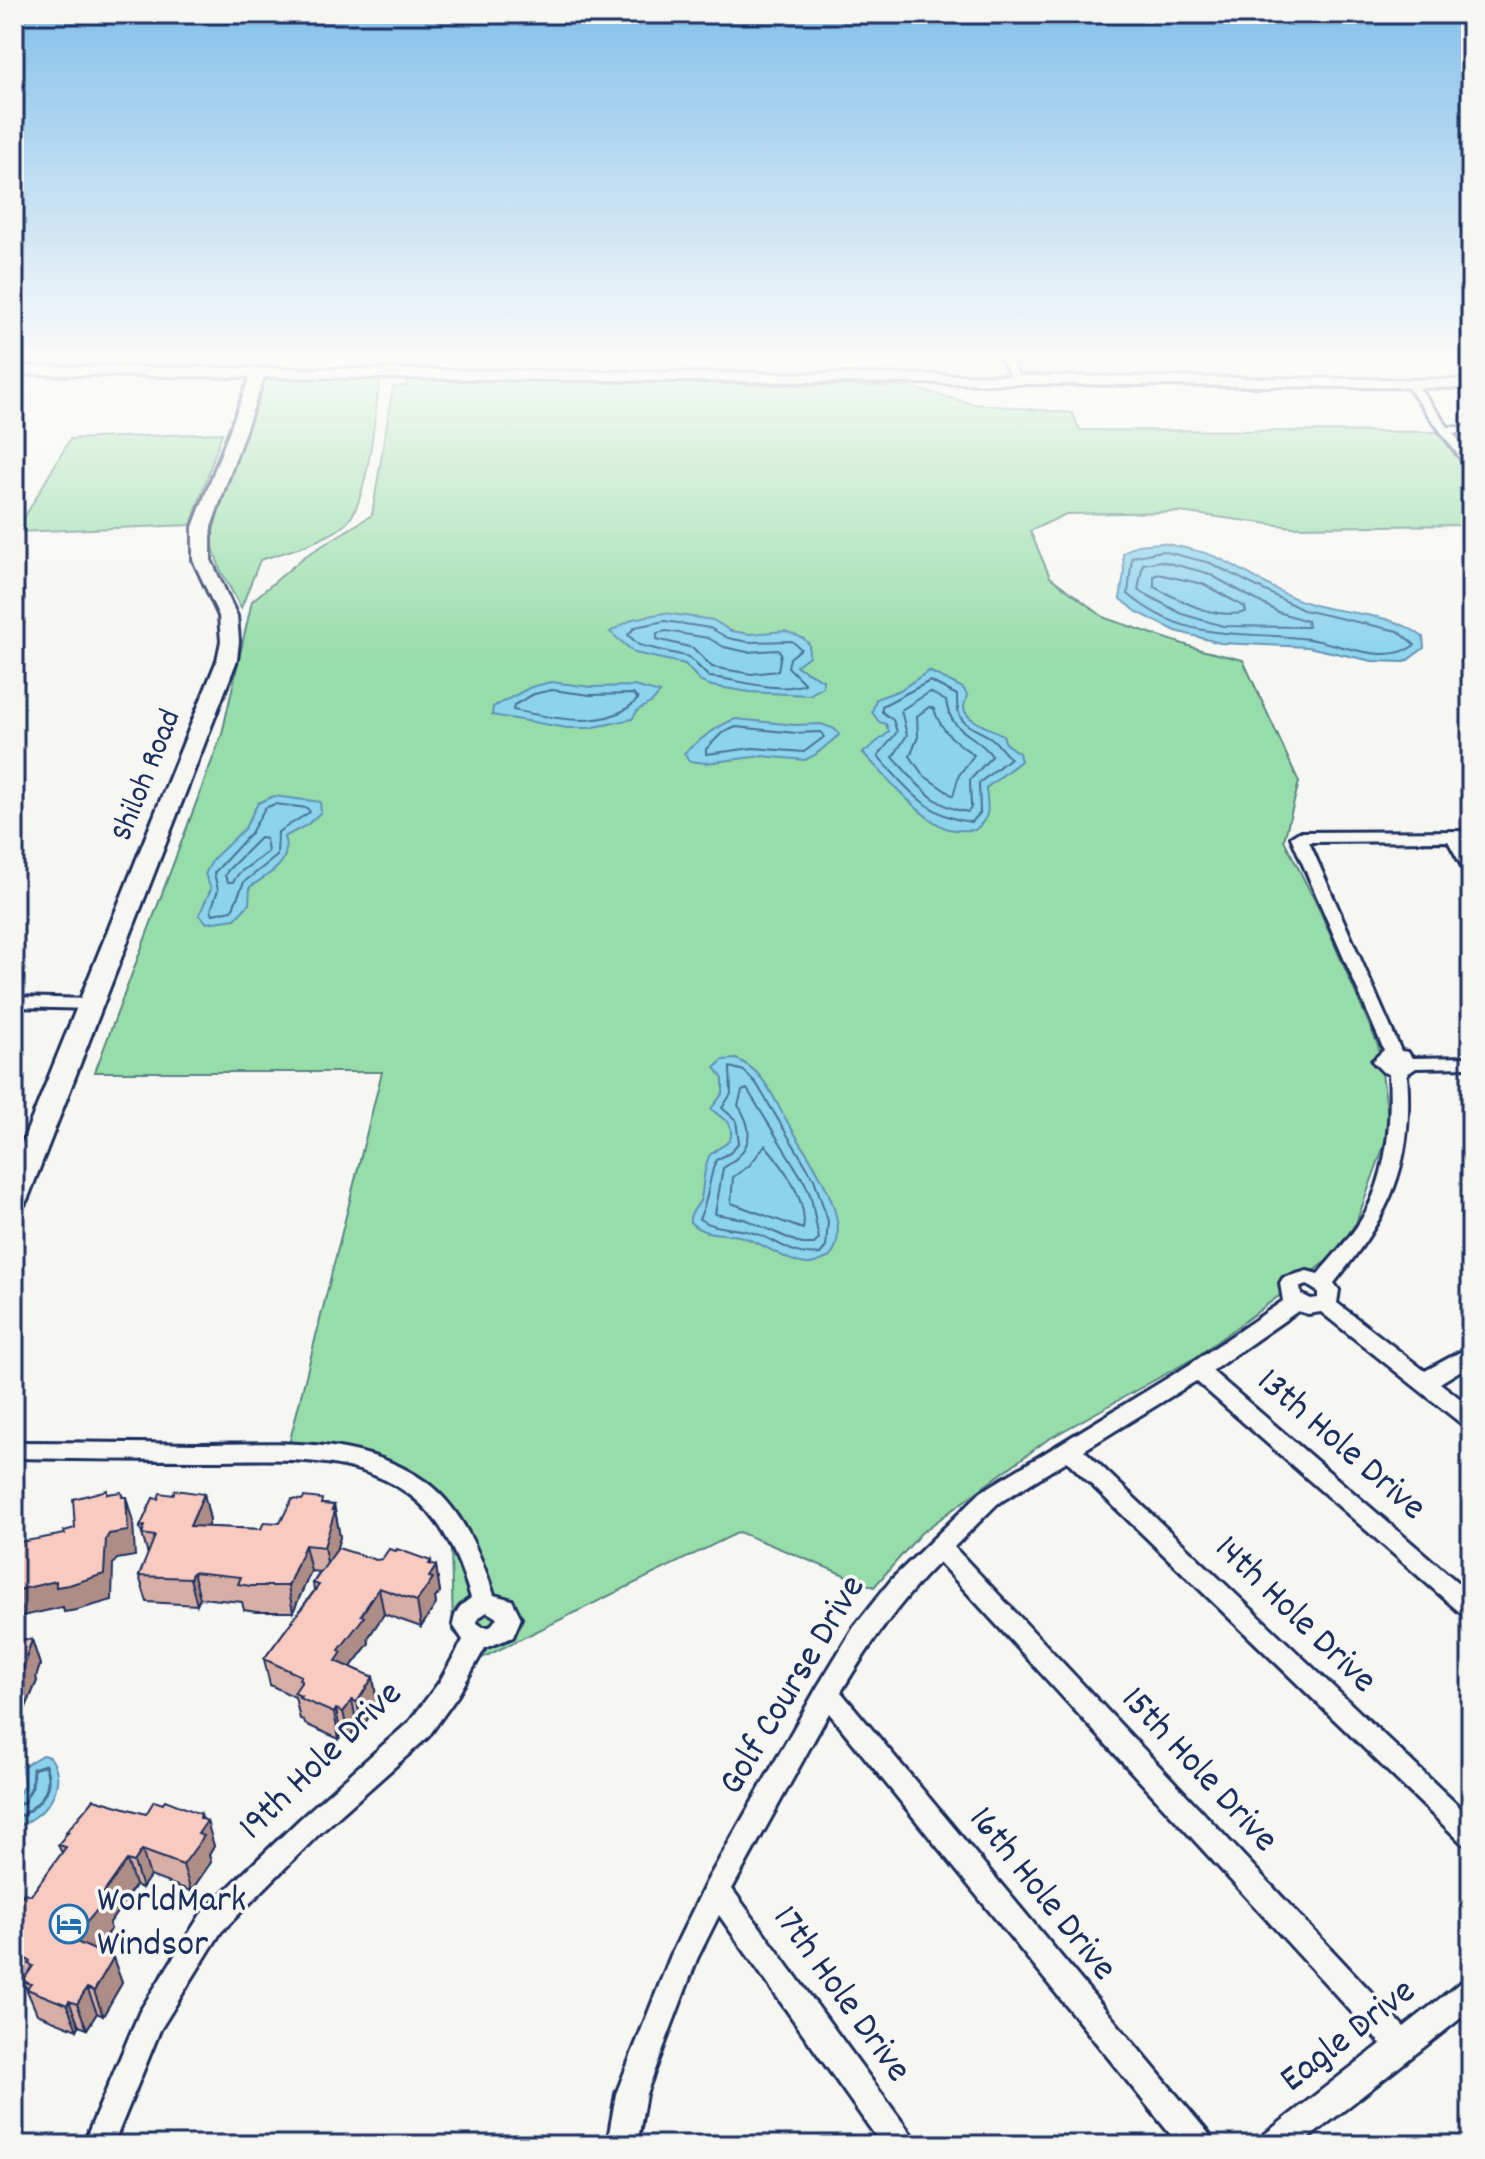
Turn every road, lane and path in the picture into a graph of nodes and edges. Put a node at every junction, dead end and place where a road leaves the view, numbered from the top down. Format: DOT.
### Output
graph roads {
  1 [pos="227,459"];
  2 [pos="1453,836"];
  3 [pos="1471,836"];
  4 [pos="1471,869"];
  5 [pos="14,1002"];
  6 [pos="92,1004"];
  7 [pos="1400,1062"];
  8 [pos="1471,1062"];
  9 [pos="14,1198"];
  10 [pos="1324,1294"];
  11 [pos="1471,1354"];
  12 [pos="1197,1370"];
  13 [pos="1424,1382"];
  14 [pos="1471,1419"];
  15 [pos="1067,1448"];
  16 [pos="14,1450"];
  17 [pos="938,1546"];
  18 [pos="1471,1608"];
  19 [pos="827,1693"];
  20 [pos="1471,1835"];
  21 [pos="717,1890"];
  22 [pos="1471,1992"];
  23 [pos="1403,2047"];
  24 [pos="98,2145"];
  25 [pos="622,2145"];
  26 [pos="900,2145"];
  27 [pos="1198,2145"];
  28 [pos="1276,2145"];
  1 -- 6 [label="main road, Shiloh Road"];
  2 -- 3 [label="street"];
  2 -- 4 [label="street"];
  2 -- 7 [label="street"];
  5 -- 6 [label="street"];
  6 -- 9 [label="main road, Shiloh Road"];
  7 -- 8 [label="street"];
  7 -- 10 [label="street"];
  10 -- 12 [label="street, Golf Course Drive"];
  10 -- 13 [label="street"];
  11 -- 13 [label="street"];
  12 -- 15 [label="street, Golf Course Drive"];
  12 -- 18 [label="street, 13th Hole Drive"];
  13 -- 14 [label="street"];
  15 -- 17 [label="street, Golf Course Drive"];
  15 -- 20 [label="street, 14th Hole Drive"];
  16 -- 24 [label="street, 19th Hole Drive"];
  17 -- 19 [label="street, Golf Course Drive"];
  17 -- 23 [label="street, 15th Hole Drive"];
  19 -- 21 [label="street, Golf Course Drive"];
  19 -- 27 [label="street, 16th Hole Drive"];
  21 -- 25 [label="street, Golf Course Drive"];
  21 -- 26 [label="street, 17th Hole Drive"];
  22 -- 23 [label="street, Eagle Drive"];
  23 -- 28 [label="street, Eagle Drive"];
}
